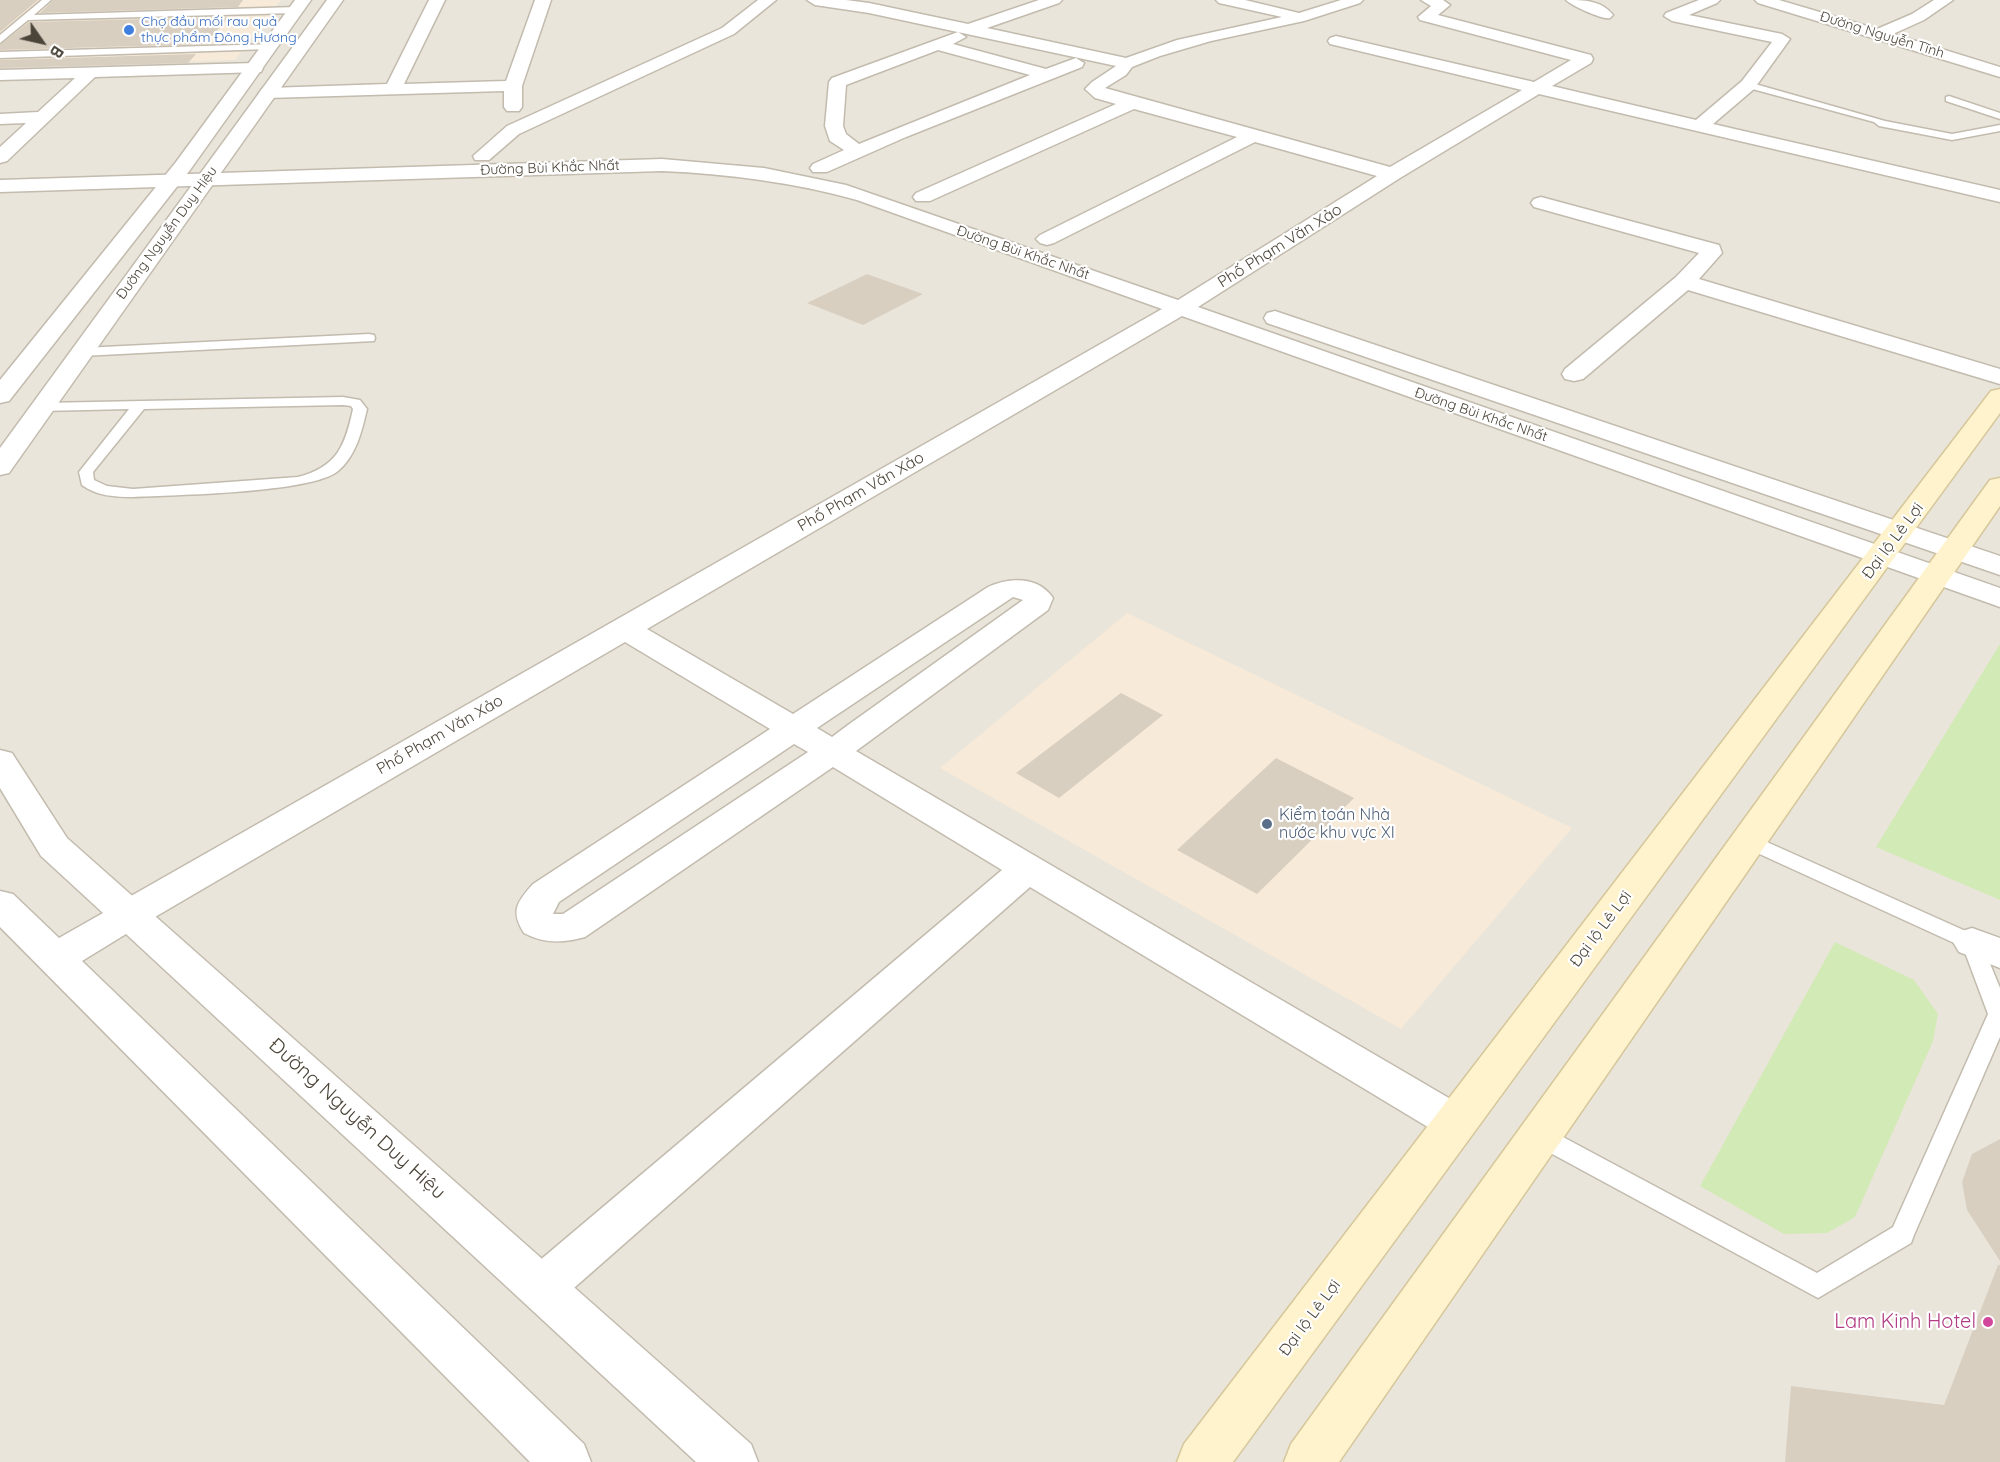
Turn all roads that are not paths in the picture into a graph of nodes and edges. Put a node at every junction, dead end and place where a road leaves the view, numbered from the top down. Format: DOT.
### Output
graph roads {
  1 [pos="47,0"];
  2 [pos="335,0"];
  3 [pos="437,0"];
  4 [pos="543,0"];
  5 [pos="768,0"];
  6 [pos="815,0"];
  7 [pos="1054,0"];
  8 [pos="1224,0"];
  9 [pos="1355,0"];
  10 [pos="1429,0"];
  11 [pos="1574,0"];
  12 [pos="1712,0"];
  13 [pos="1763,0"];
  14 [pos="1945,0"];
  15 [pos="300,5"];
  16 [pos="1605,15"];
  17 [pos="1304,17"];
  18 [pos="26,18"];
  19 [pos="964,32"];
  20 [pos="1880,34"];
  21 [pos="0,40"];
  22 [pos="1336,41"];
  23 [pos="937,45"];
  24 [pos="270,46"];
  25 [pos="0,55"];
  26 [pos="2000,58"];
  27 [pos="1076,63"];
  28 [pos="1126,64"];
  29 [pos="1977,65"];
  30 [pos="255,68"];
  31 [pos="91,72"];
  32 [pos="2000,72"];
  33 [pos="1046,74"];
  34 [pos="0,75"];
  35 [pos="1748,85"];
  36 [pos="513,86"];
  37 [pos="1537,88"];
  38 [pos="393,89"];
  39 [pos="268,93"];
  40 [pos="1949,99"];
  41 [pos="1131,104"];
  42 [pos="2000,116"];
  43 [pos="41,117"];
  44 [pos="0,119"];
  45 [pos="1699,126"];
  46 [pos="2000,128"];
  47 [pos="513,130"];
  48 [pos="1253,136"];
  49 [pos="857,152"];
  50 [pos="483,156"];
  51 [pos="0,157"];
  52 [pos="820,168"];
  53 [pos="0,172"];
  54 [pos="210,172"];
  55 [pos="177,173"];
  56 [pos="1393,174"];
  57 [pos="0,186"];
  58 [pos="2000,196"];
  59 [pos="923,197"];
  60 [pos="1541,203"];
  61 [pos="1047,239"];
  62 [pos="1114,262"];
  63 [pos="1684,282"];
  64 [pos="1198,297"];
  65 [pos="1260,313"];
  66 [pos="369,338"];
  67 [pos="82,352"];
  68 [pos="1574,374"];
  69 [pos="2000,377"];
  70 [pos="0,396"];
  71 [pos="2000,396"];
  72 [pos="140,405"];
  73 [pos="43,406"];
  74 [pos="0,467"];
  75 [pos="2000,486"];
  76 [pos="1890,544"];
  77 [pos="1945,564"];
  78 [pos="2000,566"];
  79 [pos="2000,598"];
  80 [pos="624,628"];
  81 [pos="794,728"];
  82 [pos="833,751"];
  83 [pos="0,761"];
  84 [pos="1749,841"];
  85 [pos="1028,868"];
  86 [pos="0,904"];
  87 [pos="130,914"];
  88 [pos="1986,948"];
  89 [pos="56,958"];
  90 [pos="1456,1123"];
  91 [pos="1540,1136"];
  92 [pos="542,1287"];
  93 [pos="566,1462"];
  94 [pos="733,1462"];
  95 [pos="1202,1462"];
  96 [pos="1309,1462"];
  1 -- 18 [label="lane"];
  2 -- 39 [label="street, Đường Nguyễn Duy Hiệu"];
  3 -- 38 [label="street"];
  4 -- 36 [label="street"];
  5 -- 47 [label="street"];
  6 -- 19 [label="street"];
  7 -- 19 [label="street"];
  8 -- 17 [label="street"];
  9 -- 17 [label="street"];
  10 -- 37 [label="street, Phố Phạm Văn Xảo"];
  11 -- 16 [label="street"];
  12 -- 35 [label="street"];
  13 -- 20 [label="street, Đường Nguyễn Tĩnh"];
  14 -- 20 [label="street"];
  15 -- 18 [label="lane"];
  15 -- 24 [label="street, Đường Nguyễn Duy Hiệu"];
  17 -- 28 [label="street"];
  18 -- 21 [label="lane"];
  19 -- 23 [label="street"];
  19 -- 28 [label="street"];
  20 -- 29 [label="street, Đường Nguyễn Tĩnh"];
  22 -- 37 [label="street"];
  23 -- 33 [label="street"];
  23 -- 49 [label="street"];
  24 -- 25 [label="lane"];
  24 -- 30 [label="street, Đường Nguyễn Duy Hiệu"];
  26 -- 29 [label="street"];
  27 -- 33 [label="street"];
  28 -- 41 [label="street"];
  29 -- 32 [label="street, Đường Nguyễn Tĩnh"];
  30 -- 31 [label="street"];
  30 -- 55 [label="street, Đường Nguyễn Duy Hiệu"];
  31 -- 34 [label="street"];
  31 -- 43 [label="street"];
  33 -- 49 [label="street"];
  35 -- 45 [label="street"];
  35 -- 46 [label="lane"];
  36 -- 38 [label="street"];
  36 -- 47 [label="street"];
  37 -- 45 [label="street"];
  37 -- 56 [label="street, Phố Phạm Văn Xảo"];
  38 -- 39 [label="street"];
  39 -- 54 [label="street, Đường Nguyễn Duy Hiệu"];
  40 -- 42 [label="lane"];
  41 -- 48 [label="street"];
  41 -- 59 [label="street"];
  43 -- 44 [label="street"];
  43 -- 51 [label="street"];
  45 -- 58 [label="street"];
  47 -- 50 [label="street"];
  48 -- 56 [label="street"];
  48 -- 61 [label="street"];
  49 -- 52 [label="street"];
  50 -- 52 [label="street, Đường Bùi Khắc Nhất"];
  50 -- 54 [label="street, Đường Bùi Khắc Nhất"];
  52 -- 59 [label="street, Đường Bùi Khắc Nhất"];
  53 -- 55 [label="street, Đường Bùi Khắc Nhất"];
  54 -- 55 [label="street, Đường Bùi Khắc Nhất"];
  54 -- 64 [label="street, Đường Bùi Khắc Nhất"];
  54 -- 67 [label="street, Đường Nguyễn Duy Hiệu"];
  55 -- 57 [label="street, Đường Bùi Khắc Nhất"];
  55 -- 70 [label="street, Đường Nguyễn Duy Hiệu"];
  56 -- 64 [label="street, Phố Phạm Văn Xảo"];
  59 -- 61 [label="street, Đường Bùi Khắc Nhất"];
  60 -- 63 [label="street"];
  61 -- 62 [label="street, Đường Bùi Khắc Nhất"];
  63 -- 68 [label="street"];
  63 -- 69 [label="street"];
  64 -- 76 [label="street, Đường Bùi Khắc Nhất"];
  64 -- 80 [label="street, Phố Phạm Văn Xảo"];
  65 -- 76 [label="street, Đường Bùi Khắc Nhất"];
  66 -- 67 [label="lane"];
  67 -- 73 [label="street, Đường Nguyễn Duy Hiệu"];
  71 -- 76 [label="main road, Đại lộ Lê Lợi"];
  72 -- 72 [label="lane"];
  72 -- 73 [label="lane"];
  73 -- 74 [label="street, Đường Nguyễn Duy Hiệu"];
  75 -- 77 [label="main road"];
  76 -- 77 [label="street, Đường Bùi Khắc Nhất"];
  76 -- 77 [label="street, Đường Bùi Khắc Nhất"];
  76 -- 90 [label="main road, Đại lộ Lê Lợi"];
  77 -- 78 [label="street, Đường Bùi Khắc Nhất"];
  77 -- 79 [label="street, Đường Bùi Khắc Nhất"];
  77 -- 84 [label="main road"];
  80 -- 81 [label="street"];
  80 -- 87 [label="street, Phố Phạm Văn Xảo"];
  81 -- 82 [label="street"];
  81 -- 82 [label="street"];
  81 -- 82 [label="street"];
  82 -- 85 [label="street"];
  83 -- 87 [label="street, Đường Nguyễn Duy Hiệu"];
  84 -- 88 [label="lane"];
  84 -- 91 [label="main road"];
  85 -- 90 [label="street"];
  85 -- 92 [label="street"];
  86 -- 89 [label="street"];
  87 -- 89 [label="street, Phố Phạm Văn Xảo"];
  87 -- 92 [label="street, Đường Nguyễn Duy Hiệu"];
  88 -- 91 [label="lane"];
  89 -- 93 [label="street"];
  90 -- 95 [label="main road, Đại lộ Lê Lợi"];
  91 -- 96 [label="main road"];
  92 -- 94 [label="street, Đường Nguyễn Duy Hiệu"];
}
